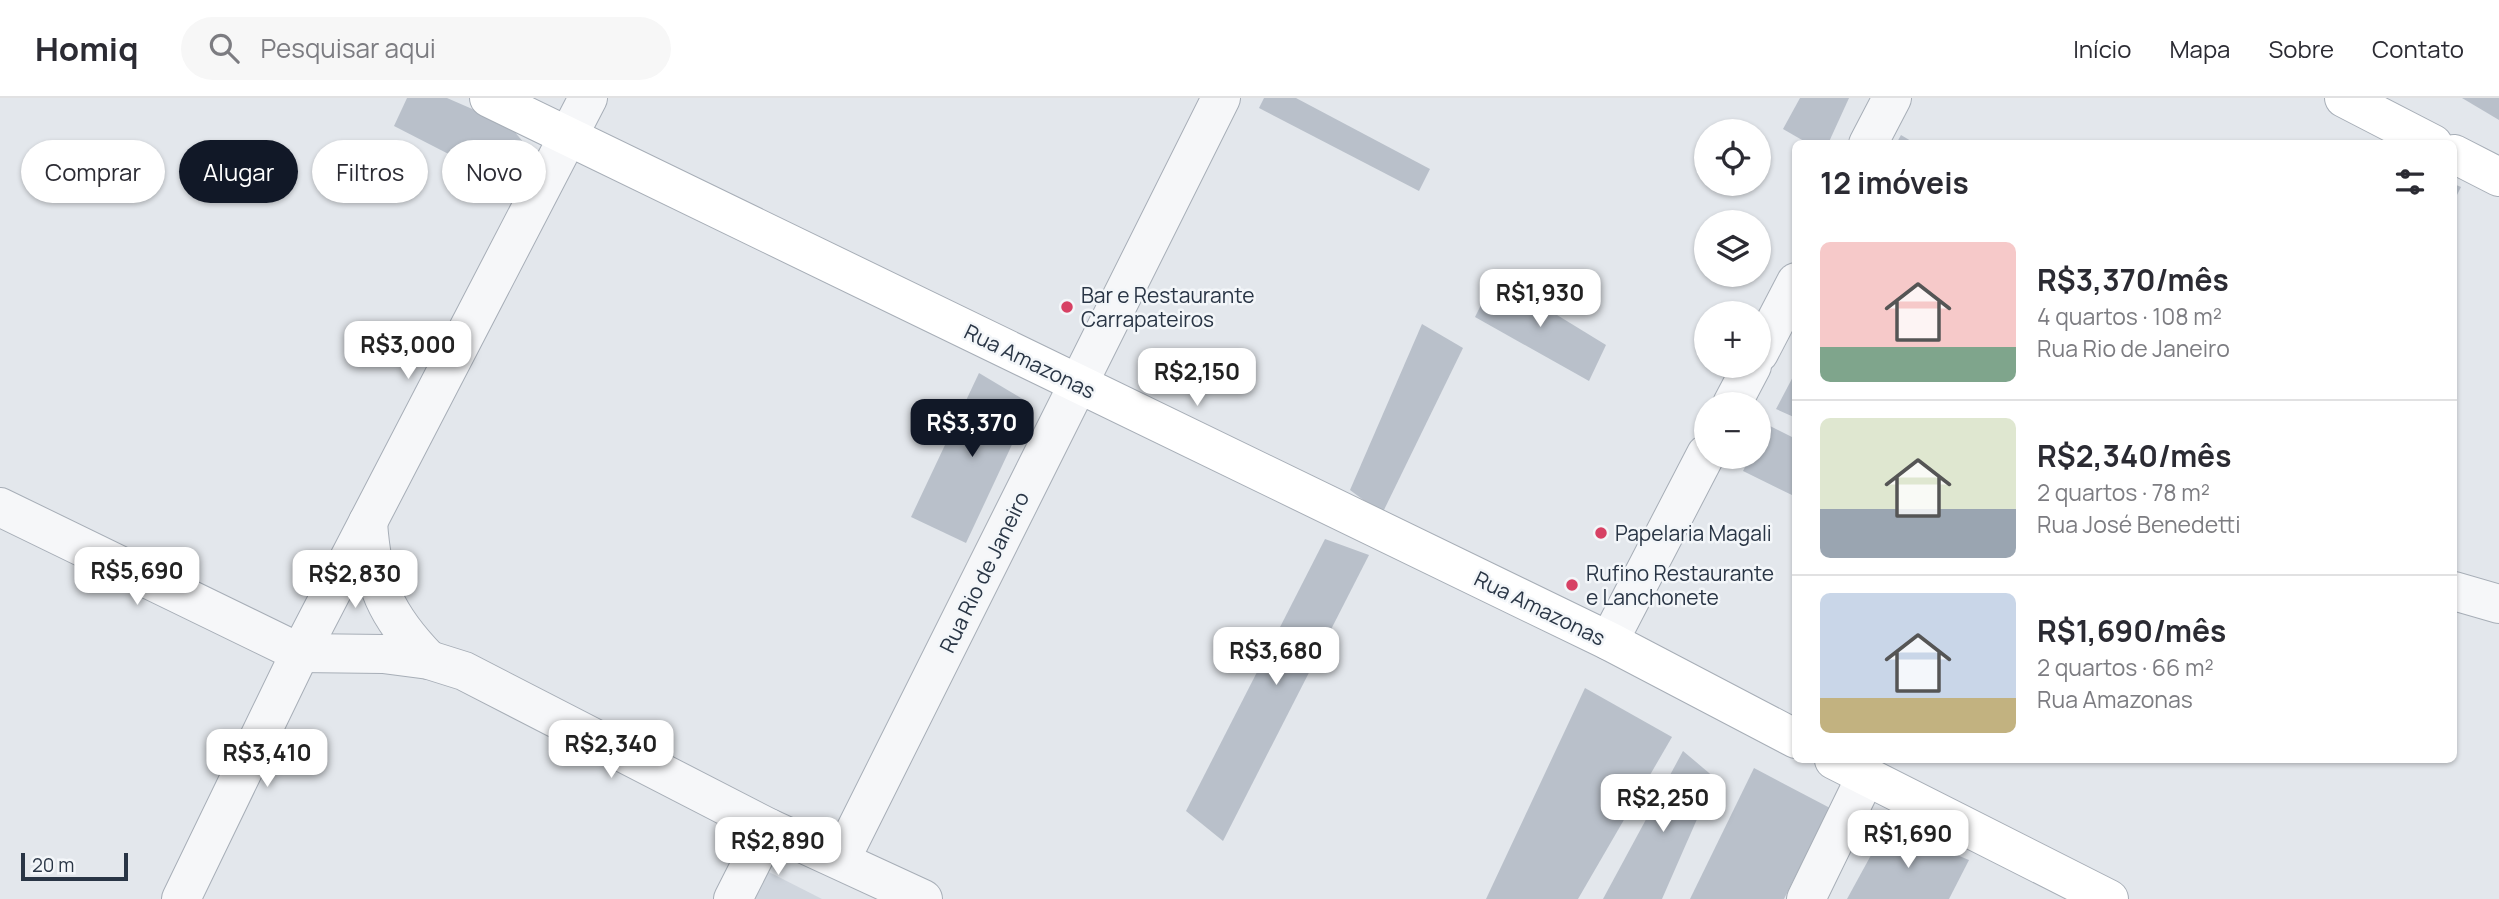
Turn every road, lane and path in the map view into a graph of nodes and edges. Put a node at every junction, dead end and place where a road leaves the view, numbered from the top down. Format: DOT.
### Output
graph roads {
  1 [pos="489,98"];
  2 [pos="588,98"];
  3 [pos="1221,98"];
  4 [pos="1892,98"];
  5 [pos="2344,98"];
  6 [pos="568,137"];
  7 [pos="1870,140"];
  8 [pos="2425,140"];
  9 [pos="2457,156"];
  10 [pos="2499,177"];
  11 [pos="1792,290"];
  12 [pos="1771,330"];
  13 [pos="1076,383"];
  14 [pos="1698,469"];
  15 [pos="0,507"];
  16 [pos="368,522"];
  17 [pos="2457,593"];
  18 [pos="2499,604"];
  19 [pos="1609,642"];
  20 [pos="300,653"];
  21 [pos="429,660"];
  22 [pos="1792,737"];
  23 [pos="1850,768"];
  24 [pos="769,828"];
  25 [pos="841,859"];
  26 [pos="181,899"];
  27 [pos="733,899"];
  28 [pos="923,899"];
  29 [pos="1806,899"];
  30 [pos="2109,899"];
  1 -- 6 [label="main road, Rua Amazonas"];
  2 -- 6 [label="street"];
  3 -- 13 [label="street, Rua Rio de Janeiro"];
  4 -- 7 [label="street"];
  5 -- 8 [label="main road"];
  6 -- 13 [label="main road, Rua Amazonas"];
  6 -- 16 [label="street"];
  9 -- 10 [label="main road"];
  11 -- 12 [label="street"];
  13 -- 19 [label="main road, Rua Amazonas"];
  13 -- 25 [label="street, Rua Rio de Janeiro"];
  14 -- 19 [label="street"];
  15 -- 20 [label="street"];
  16 -- 20 [label="street"];
  16 -- 21 [label="street"];
  17 -- 18 [label="street"];
  19 -- 22 [label="main road, Rua Amazonas"];
  20 -- 21 [label="street"];
  20 -- 26 [label="street"];
  21 -- 24 [label="street"];
  23 -- 29 [label="street"];
  23 -- 30 [label="main road"];
  24 -- 25 [label="street"];
  24 -- 27 [label="street"];
  25 -- 28 [label="street"];
}
